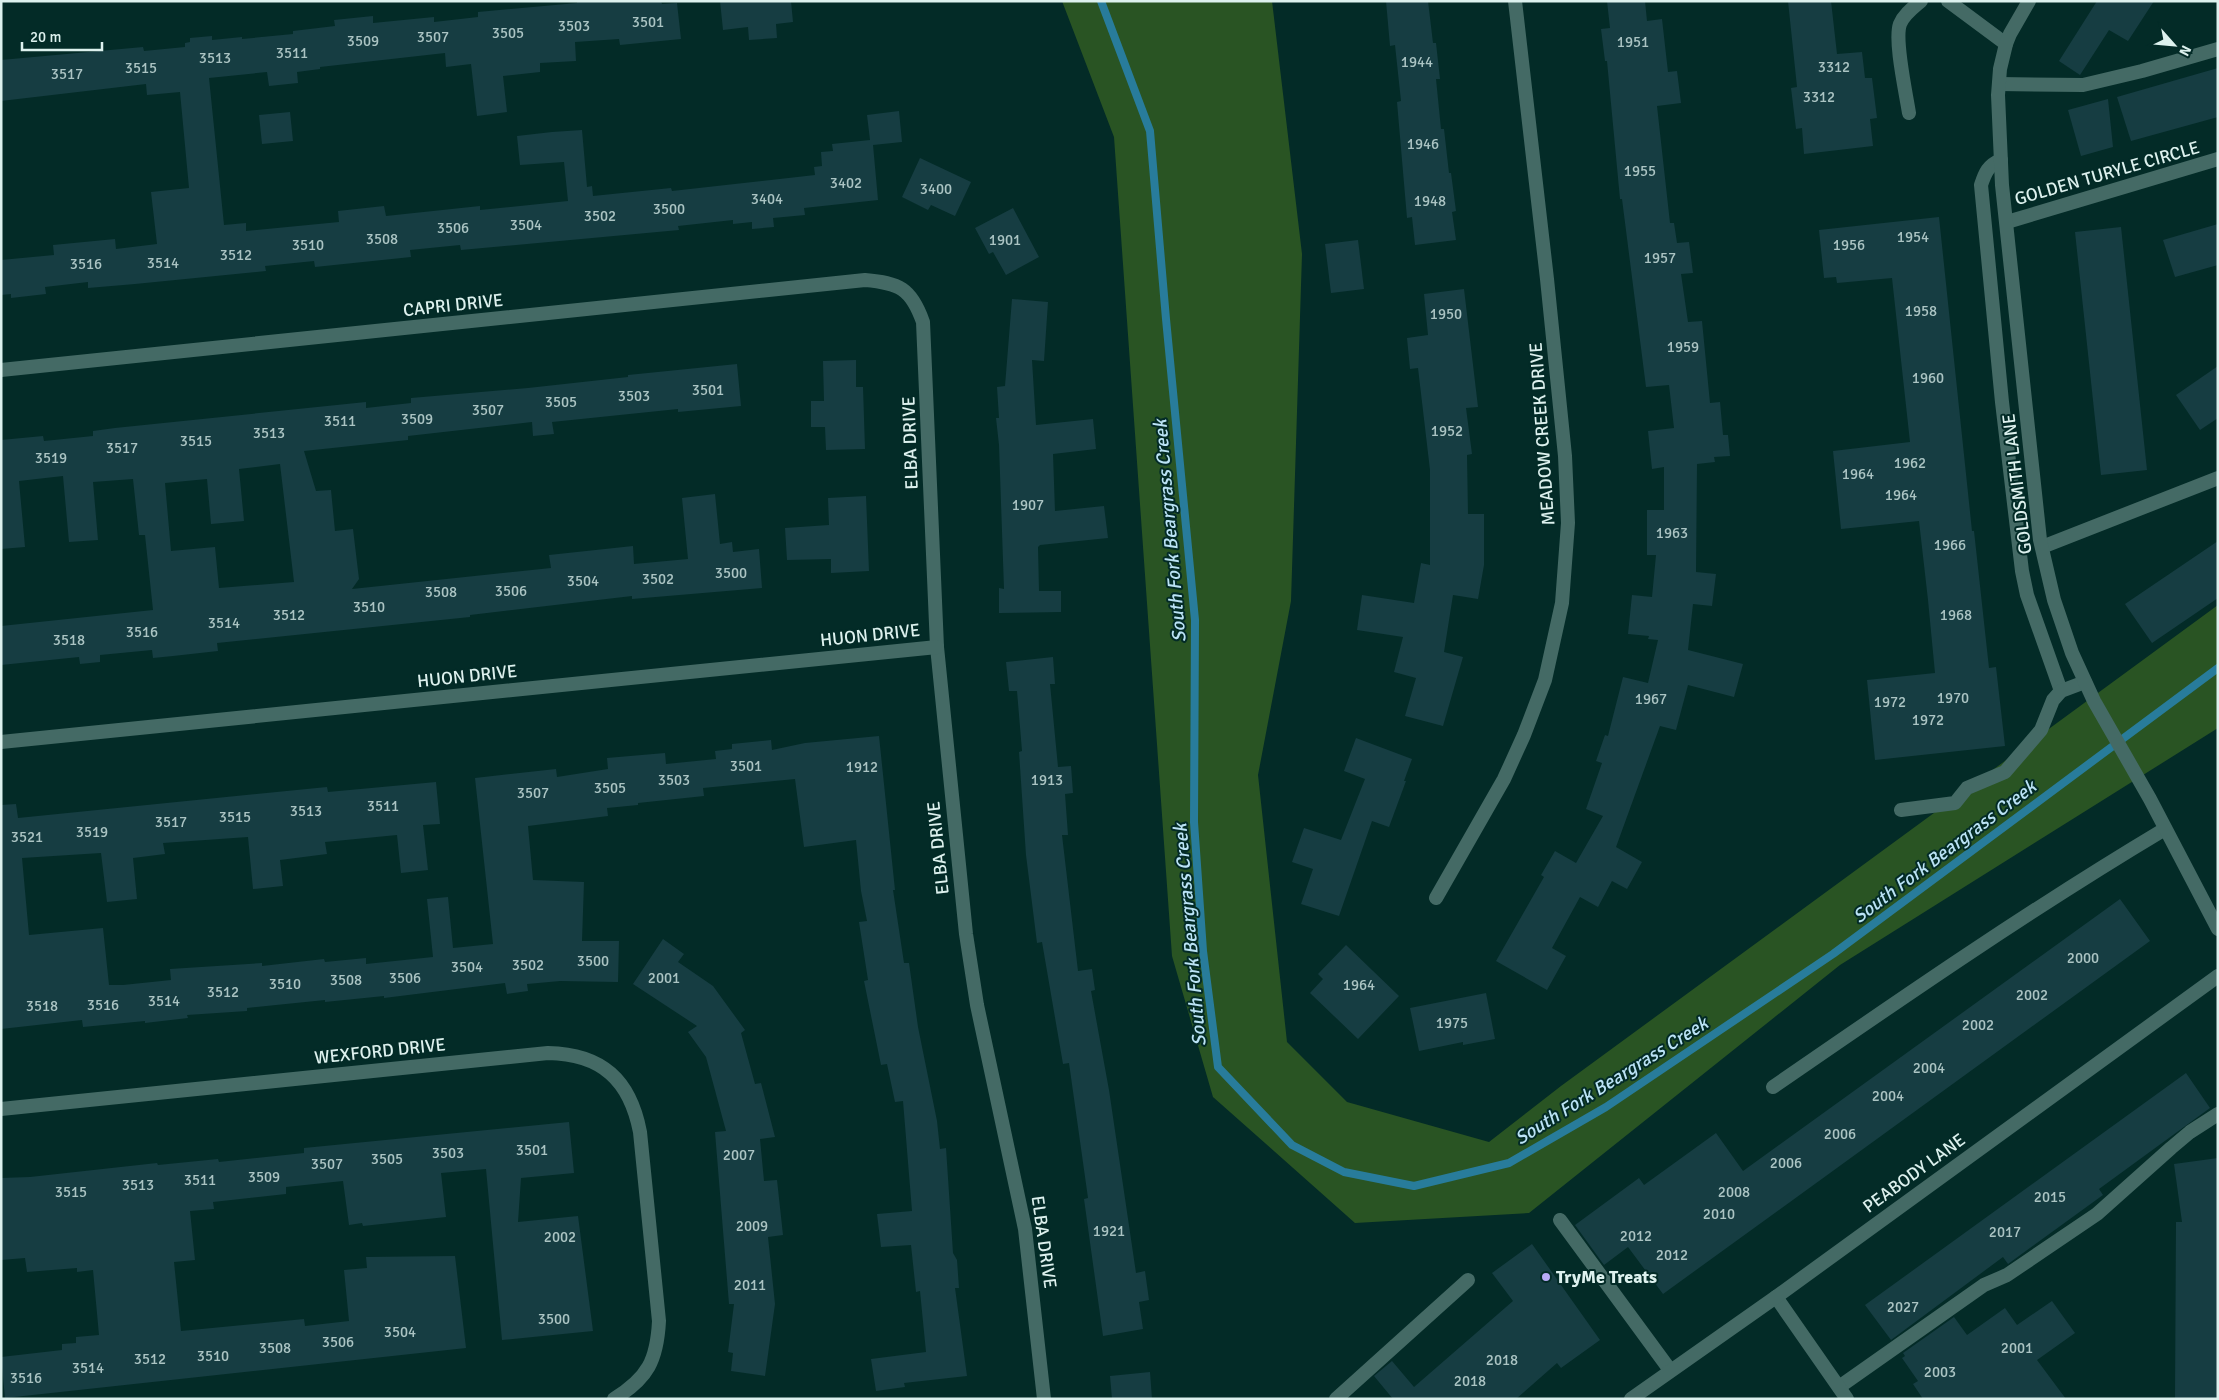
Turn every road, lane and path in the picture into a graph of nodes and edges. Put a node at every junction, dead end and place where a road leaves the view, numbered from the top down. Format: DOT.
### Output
graph roads {
  1 [pos="1514,1"];
  2 [pos="1922,1"];
  3 [pos="1948,1"];
  4 [pos="2030,1"];
  5 [pos="2006,44"];
  6 [pos="2218,49"];
  7 [pos="1999,84"];
  8 [pos="1909,113"];
  9 [pos="2218,159"];
  10 [pos="2001,160"];
  11 [pos="2007,222"];
  12 [pos="907,292"];
  13 [pos="1,370"];
  14 [pos="2218,478"];
  15 [pos="2042,547"];
  16 [pos="937,647"];
  17 [pos="2085,682"];
  18 [pos="2061,691"];
  19 [pos="1,742"];
  20 [pos="1901,810"];
  21 [pos="2165,829"];
  22 [pos="1436,898"];
  23 [pos="2218,930"];
  24 [pos="2218,976"];
  25 [pos="1773,1087"];
  26 [pos="1,1109"];
  27 [pos="2218,1114"];
  28 [pos="1560,1220"];
  29 [pos="1468,1280"];
  30 [pos="1776,1296"];
  31 [pos="1670,1370"];
  32 [pos="1843,1393"];
  33 [pos="614,1399"];
  34 [pos="1044,1399"];
  35 [pos="1336,1399"];
  36 [pos="1631,1399"];
  1 -- 22 [label="street, MEADOW CREEK DRIVE"];
  2 -- 8 [label="street"];
  3 -- 5 [label="street"];
  4 -- 5 [label="street, GOLDSMITH LANE"];
  5 -- 7 [label="street, GOLDSMITH LANE"];
  6 -- 7 [label="street"];
  7 -- 10 [label="street, GOLDSMITH LANE"];
  9 -- 11 [label="street, GOLDEN TURYLE CIRCLE"];
  10 -- 11 [label="street, GOLDSMITH LANE"];
  10 -- 18 [label="street"];
  11 -- 15 [label="street, GOLDSMITH LANE"];
  12 -- 13 [label="street, CAPRI DRIVE"];
  12 -- 16 [label="street, ELBA DRIVE"];
  14 -- 15 [label="street"];
  15 -- 17 [label="street, GOLDSMITH LANE"];
  16 -- 19 [label="street, HUON DRIVE"];
  16 -- 34 [label="street, ELBA DRIVE"];
  17 -- 18 [label="street"];
  17 -- 21 [label="street, GOLDSMITH LANE"];
  18 -- 20 [label="street"];
  21 -- 23 [label="street, GOLDSMITH LANE"];
  21 -- 25 [label="street"];
  24 -- 30 [label="street, PEABODY LANE"];
  26 -- 33 [label="street, WEXFORD DRIVE"];
  27 -- 32 [label="street"];
  28 -- 31 [label="street"];
  29 -- 35 [label="street"];
  30 -- 31 [label="street, PEABODY LANE"];
  30 -- 32 [label="street"];
  31 -- 36 [label="street, PEABODY LANE"];
}
